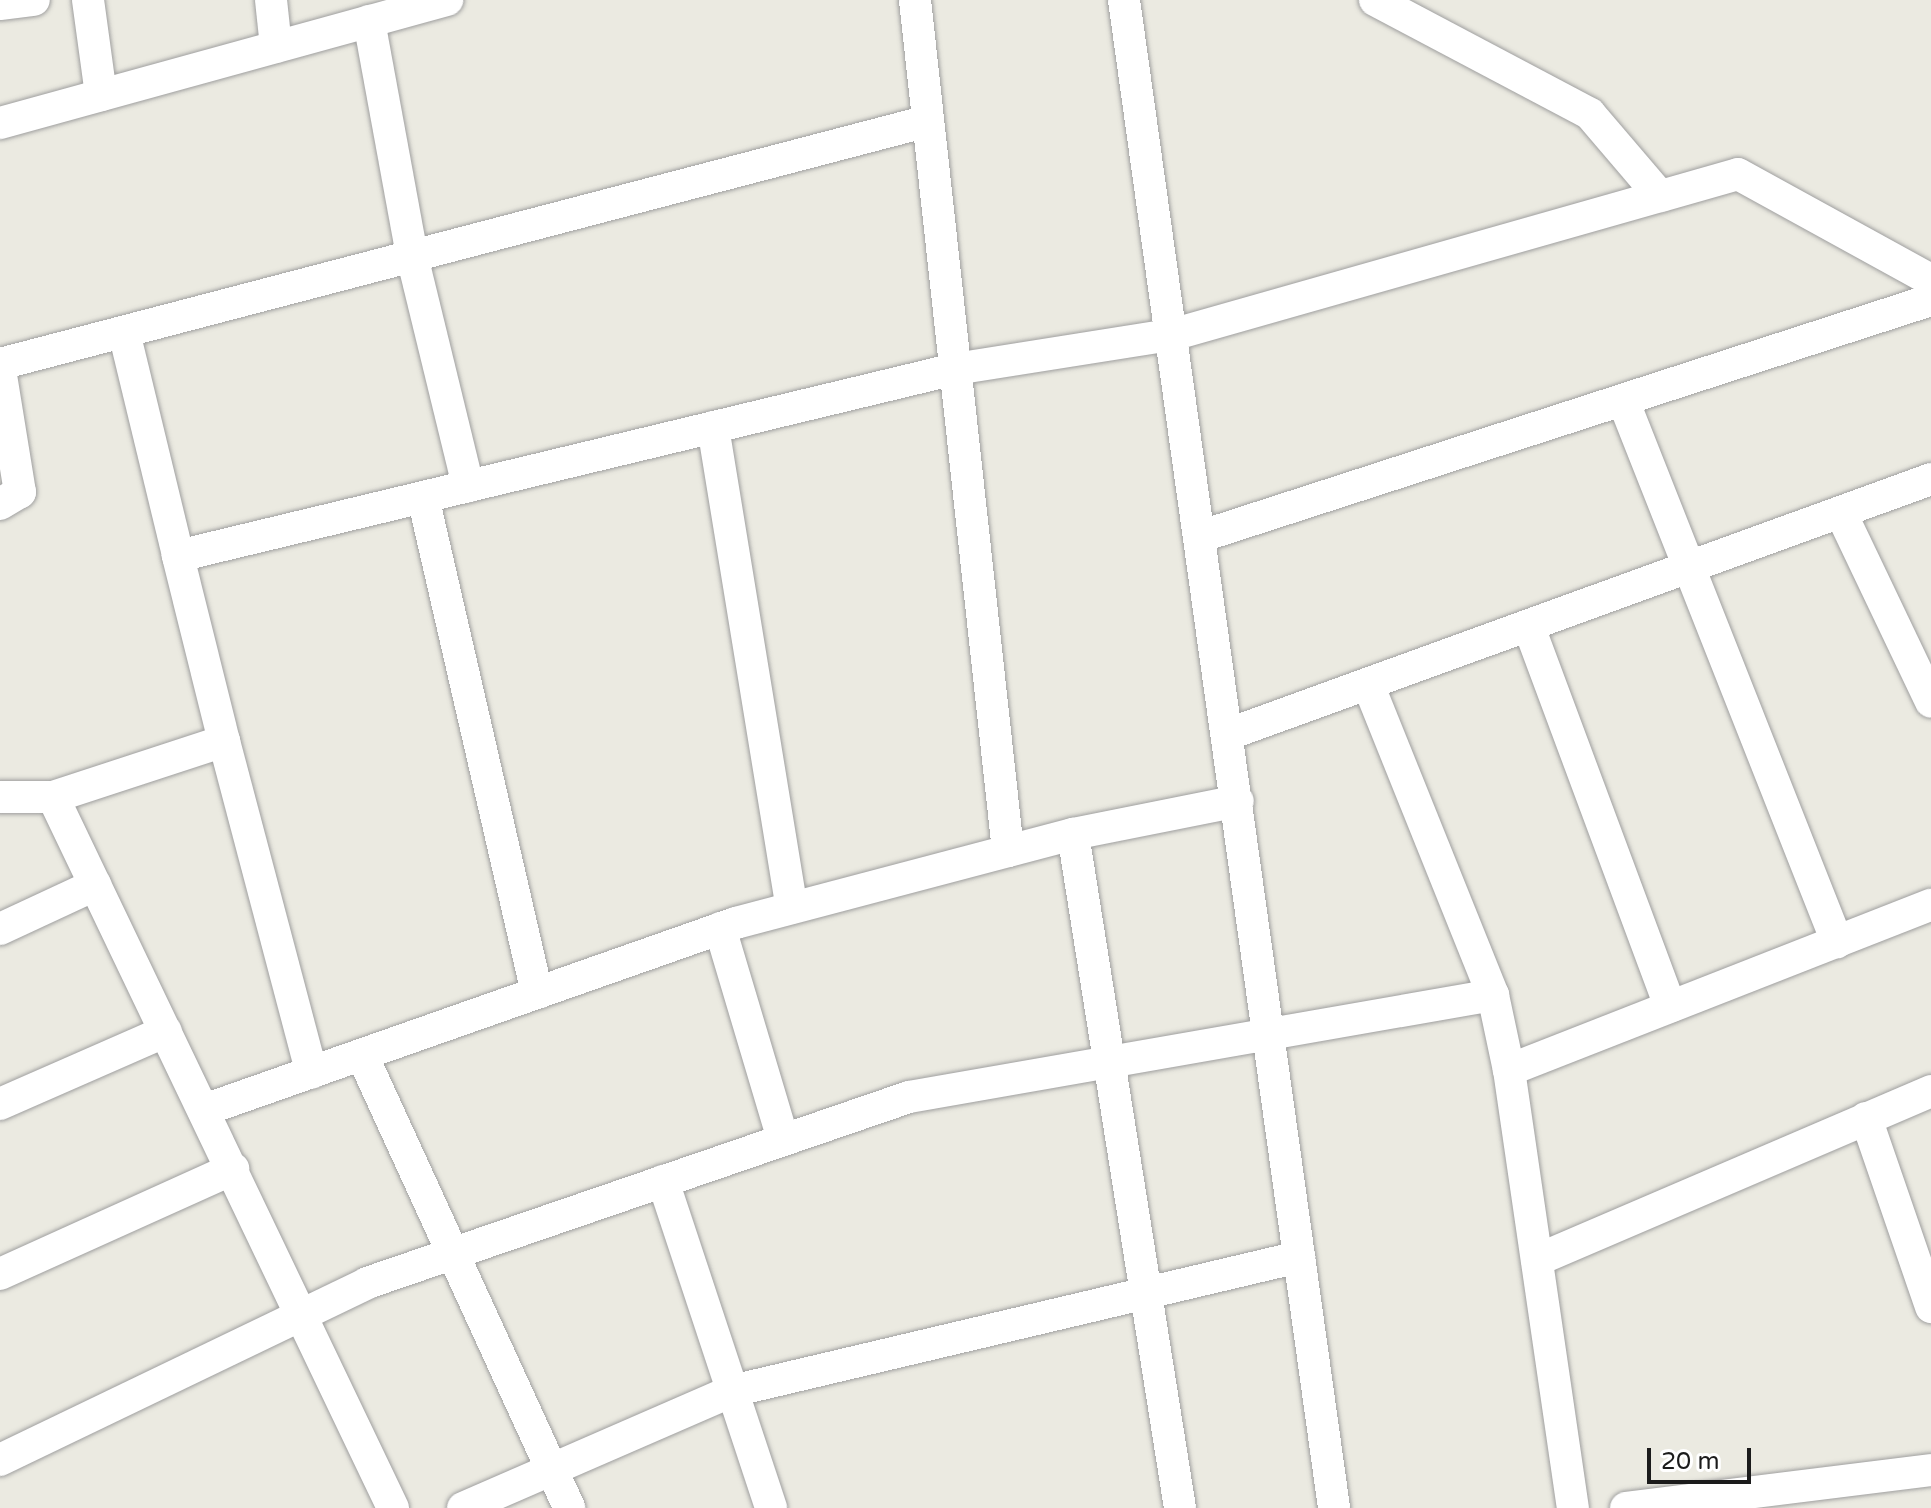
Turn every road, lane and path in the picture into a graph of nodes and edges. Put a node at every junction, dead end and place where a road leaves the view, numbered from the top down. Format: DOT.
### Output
graph roads {
  1 [pos="34,0"];
  2 [pos="88,0"];
  3 [pos="271,0"];
  4 [pos="447,0"];
  5 [pos="915,0"];
  6 [pos="1124,0"];
  7 [pos="1375,0"];
  8 [pos="0,4"];
  9 [pos="369,21"];
  10 [pos="276,47"];
  11 [pos="101,95"];
  12 [pos="928,121"];
  13 [pos="0,123"];
  14 [pos="1660,196"];
  15 [pos="412,256"];
  16 [pos="1931,280"];
  17 [pos="1931,300"];
  18 [pos="124,332"];
  19 [pos="1175,334"];
  20 [pos="0,366"];
  21 [pos="955,369"];
  22 [pos="1623,400"];
  23 [pos="713,427"];
  24 [pos="1931,479"];
  25 [pos="468,486"];
  26 [pos="423,497"];
  27 [pos="0,504"];
  28 [pos="1841,513"];
  29 [pos="1202,536"];
  30 [pos="178,556"];
  31 [pos="1688,570"];
  32 [pos="1529,627"];
  33 [pos="1368,684"];
  34 [pos="1931,702"];
  35 [pos="1229,734"];
  36 [pos="224,741"];
  37 [pos="0,797"];
  38 [pos="53,797"];
  39 [pos="1238,801"];
  40 [pos="1073,834"];
  41 [pos="1008,851"];
  42 [pos="95,885"];
  43 [pos="1931,905"];
  44 [pos="792,908"];
  45 [pos="720,928"];
  46 [pos="0,929"];
  47 [pos="1837,942"];
  48 [pos="537,993"];
  49 [pos="1493,995"];
  50 [pos="1670,1007"];
  51 [pos="166,1031"];
  52 [pos="1269,1034"];
  53 [pos="362,1055"];
  54 [pos="1112,1062"];
  55 [pos="1509,1070"];
  56 [pos="312,1073"];
  57 [pos="1931,1091"];
  58 [pos="0,1104"];
  59 [pos="204,1110"];
  60 [pos="1866,1118"];
  61 [pos="783,1140"];
  62 [pos="233,1169"];
  63 [pos="663,1181"];
  64 [pos="454,1253"];
  65 [pos="1299,1257"];
  66 [pos="1537,1260"];
  67 [pos="0,1274"];
  68 [pos="1147,1294"];
  69 [pos="1931,1307"];
  70 [pos="303,1314"];
  71 [pos="732,1391"];
  72 [pos="0,1460"];
  73 [pos="552,1470"];
  74 [pos="1931,1470"];
  75 [pos="393,1508"];
  76 [pos="463,1508"];
  77 [pos="569,1508"];
  78 [pos="771,1508"];
  79 [pos="1180,1508"];
  80 [pos="1334,1508"];
  81 [pos="1573,1508"];
  82 [pos="1626,1508"];
  1 -- 8 [label="street"];
  2 -- 11 [label="street"];
  3 -- 10 [label="street"];
  4 -- 9 [label="street"];
  5 -- 12 [label="street"];
  6 -- 19 [label="street"];
  7 -- 14 [label="street"];
  9 -- 10 [label="street"];
  9 -- 15 [label="street"];
  10 -- 11 [label="street"];
  11 -- 13 [label="street"];
  12 -- 15 [label="street"];
  12 -- 21 [label="street"];
  14 -- 16 [label="street"];
  14 -- 19 [label="street"];
  15 -- 18 [label="street"];
  15 -- 25 [label="street"];
  17 -- 22 [label="street"];
  18 -- 20 [label="street"];
  18 -- 30 [label="street"];
  19 -- 21 [label="street"];
  19 -- 29 [label="street"];
  20 -- 27 [label="street"];
  21 -- 23 [label="street"];
  21 -- 41 [label="street"];
  22 -- 29 [label="street"];
  22 -- 31 [label="street"];
  23 -- 25 [label="street"];
  23 -- 44 [label="street"];
  24 -- 28 [label="street"];
  25 -- 26 [label="street"];
  26 -- 30 [label="street"];
  26 -- 48 [label="street"];
  28 -- 31 [label="street"];
  28 -- 34 [label="street"];
  29 -- 35 [label="street"];
  30 -- 36 [label="street"];
  31 -- 32 [label="street"];
  31 -- 47 [label="street"];
  32 -- 33 [label="street"];
  32 -- 50 [label="street"];
  33 -- 35 [label="street"];
  33 -- 49 [label="street"];
  35 -- 39 [label="street"];
  36 -- 38 [label="street"];
  36 -- 56 [label="street"];
  37 -- 38 [label="street"];
  38 -- 42 [label="street"];
  39 -- 40 [label="street"];
  39 -- 52 [label="street"];
  40 -- 41 [label="street"];
  40 -- 54 [label="street"];
  41 -- 44 [label="street"];
  42 -- 46 [label="street"];
  42 -- 51 [label="street"];
  43 -- 47 [label="street"];
  44 -- 45 [label="street"];
  45 -- 48 [label="street"];
  45 -- 61 [label="street"];
  47 -- 50 [label="street"];
  48 -- 53 [label="street"];
  49 -- 52 [label="street"];
  49 -- 55 [label="street"];
  50 -- 55 [label="street"];
  51 -- 58 [label="street"];
  51 -- 59 [label="street"];
  52 -- 54 [label="street"];
  52 -- 65 [label="street"];
  53 -- 56 [label="street"];
  53 -- 64 [label="street"];
  54 -- 61 [label="street"];
  54 -- 68 [label="street"];
  55 -- 66 [label="street"];
  56 -- 59 [label="street"];
  57 -- 60 [label="street"];
  59 -- 62 [label="street"];
  60 -- 66 [label="street"];
  60 -- 69 [label="street"];
  61 -- 63 [label="street"];
  62 -- 67 [label="street"];
  62 -- 70 [label="street"];
  63 -- 64 [label="street"];
  63 -- 71 [label="street"];
  64 -- 70 [label="street"];
  64 -- 73 [label="street"];
  65 -- 68 [label="street"];
  65 -- 80 [label="street"];
  66 -- 81 [label="street"];
  68 -- 71 [label="street"];
  68 -- 79 [label="street"];
  70 -- 72 [label="street"];
  70 -- 75 [label="street"];
  71 -- 73 [label="street"];
  71 -- 78 [label="street"];
  73 -- 76 [label="street"];
  73 -- 77 [label="street"];
  74 -- 82 [label="street"];
}
